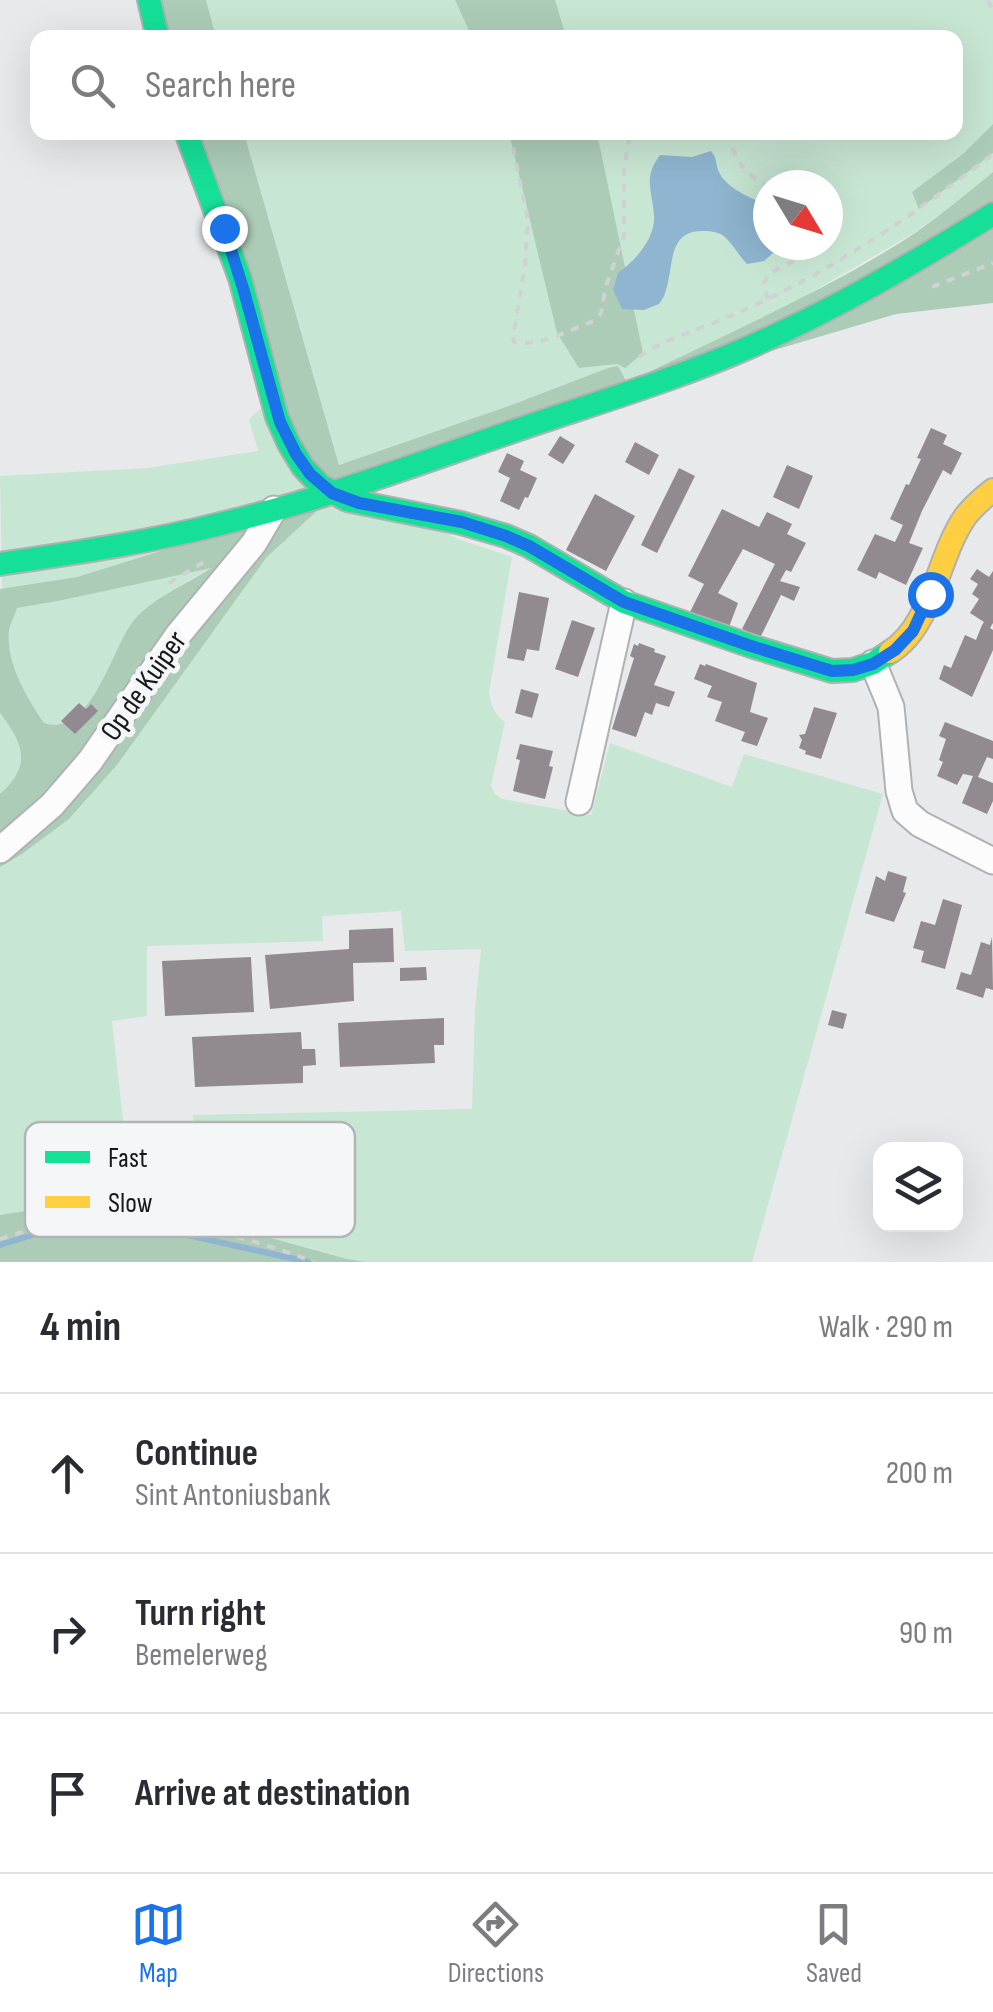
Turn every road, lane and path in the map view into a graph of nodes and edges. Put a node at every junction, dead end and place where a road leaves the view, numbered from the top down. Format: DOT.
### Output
graph roads {
  1 [pos="149,0"];
  2 [pos="988,0"];
  3 [pos="993,10"];
  4 [pos="156,30"];
  5 [pos="189,140"];
  6 [pos="512,140"];
  7 [pos="629,140"];
  8 [pos="732,140"];
  9 [pos="993,154"];
  10 [pos="753,177"];
  11 [pos="993,214"];
  12 [pos="796,260"];
  13 [pos="768,299"];
  14 [pos="617,395"];
  15 [pos="993,490"];
  16 [pos="332,493"];
  17 [pos="274,509"];
  18 [pos="0,564"];
  19 [pos="624,602"];
  20 [pos="873,664"];
  21 [pos="579,802"];
  22 [pos="0,850"];
  23 [pos="993,861"];
  24 [pos="25,1231"];
  25 [pos="242,1237"];
  26 [pos="0,1239"];
  27 [pos="314,1262"];
  1 -- 4 [label="street"];
  2 -- 3 [label="path"];
  5 -- 16 [label="street"];
  6 -- 7 [label="path"];
  8 -- 10 [label="path"];
  9 -- 13 [label="path"];
  11 -- 14 [label="street"];
  12 -- 13 [label="path"];
  13 -- 14 [label="path"];
  14 -- 16 [label="street"];
  15 -- 20 [label="street"];
  16 -- 17 [label="street"];
  16 -- 19 [label="street"];
  17 -- 18 [label="street"];
  17 -- 22 [label="street, Op de Kuiper"];
  19 -- 20 [label="street"];
  19 -- 21 [label="street"];
  20 -- 23 [label="street"];
  24 -- 26 [label="path"];
  25 -- 27 [label="path"];
}
